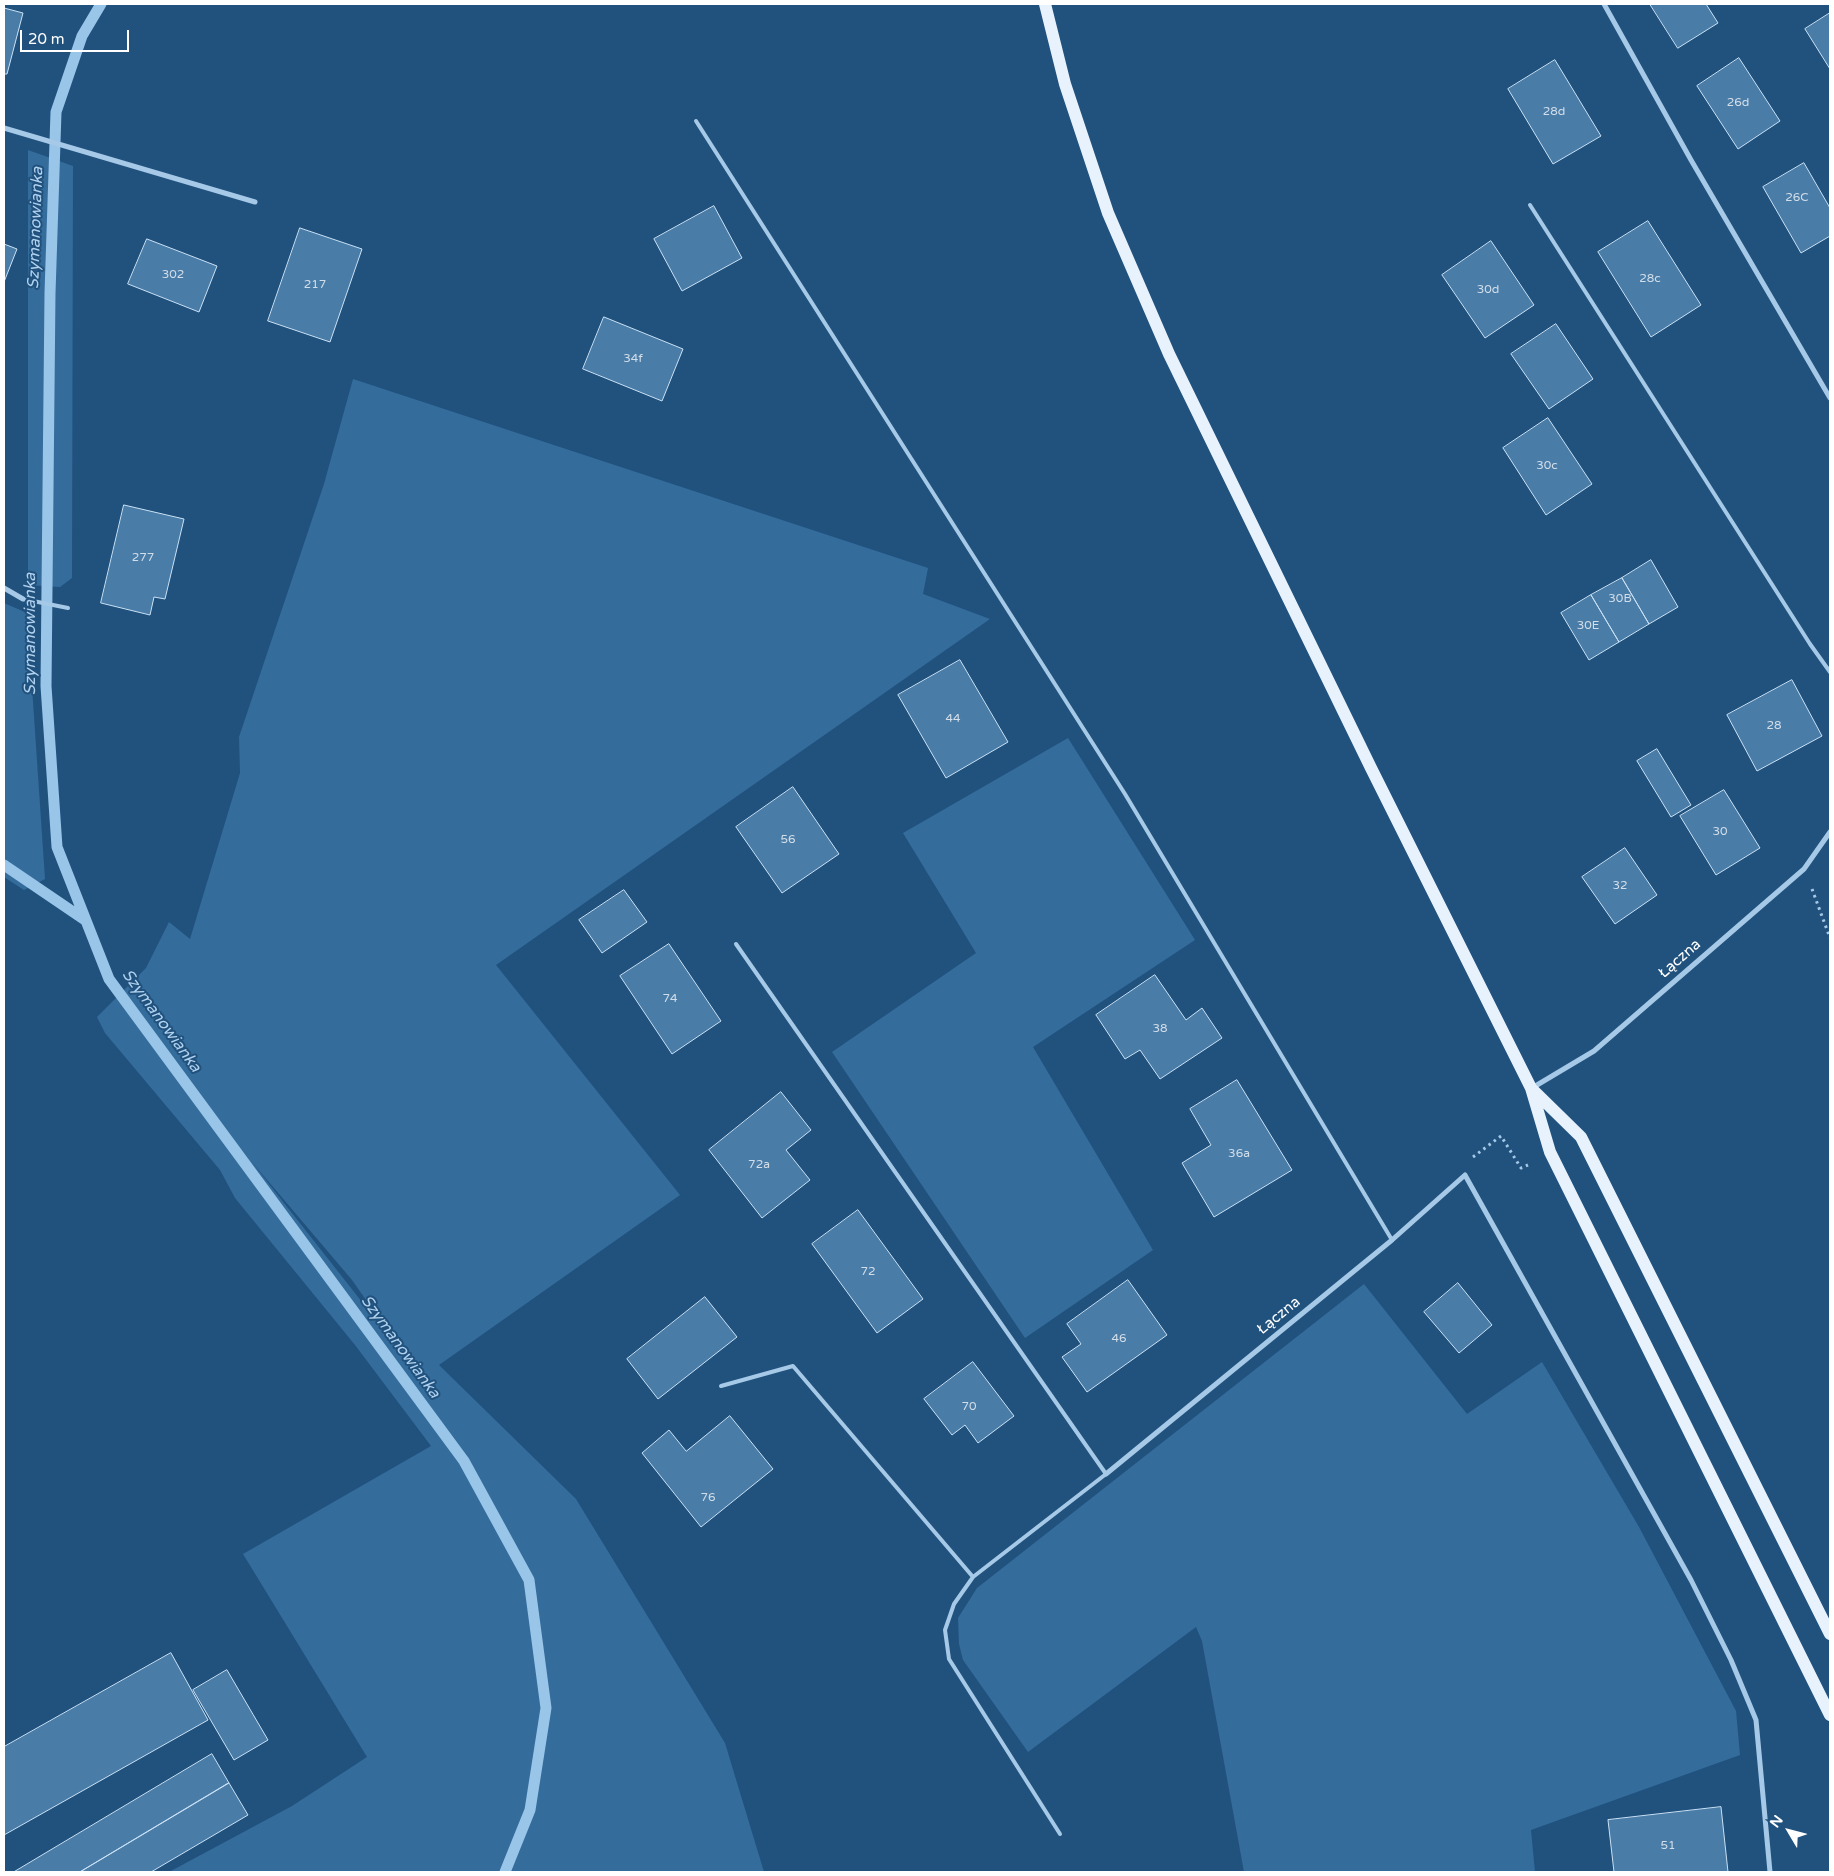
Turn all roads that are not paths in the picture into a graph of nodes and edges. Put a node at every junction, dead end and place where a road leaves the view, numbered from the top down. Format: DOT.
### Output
graph roads {
  1 [pos="1046,4"];
  2 [pos="1604,4"];
  3 [pos="696,121"];
  4 [pos="4,128"];
  5 [pos="254,202"];
  6 [pos="1530,205"];
  7 [pos="1830,398"];
  8 [pos="4,588"];
  9 [pos="23,599"];
  10 [pos="68,608"];
  11 [pos="1830,672"];
  12 [pos="1830,832"];
  13 [pos="736,944"];
  14 [pos="1531,1088"];
  15 [pos="1392,1240"];
  16 [pos="721,1386"];
  17 [pos="1106,1474"];
  18 [pos="973,1577"];
  19 [pos="1830,1634"];
  20 [pos="1830,1716"];
  21 [pos="1060,1834"];
  22 [pos="1770,1872"];
  1 -- 14 [label="main road"];
  2 -- 7 [label="street"];
  3 -- 15 [label="lane"];
  4 -- 5 [label="street"];
  6 -- 11 [label="lane"];
  8 -- 9 [label="street"];
  9 -- 10 [label="lane"];
  12 -- 14 [label="street, Łączna"];
  13 -- 17 [label="lane"];
  14 -- 19 [label="main road"];
  14 -- 20 [label="main road"];
  15 -- 17 [label="street, Łączna"];
  15 -- 22 [label="street, Łączna"];
  16 -- 18 [label="lane"];
  17 -- 18 [label="lane"];
  18 -- 21 [label="lane"];
}
